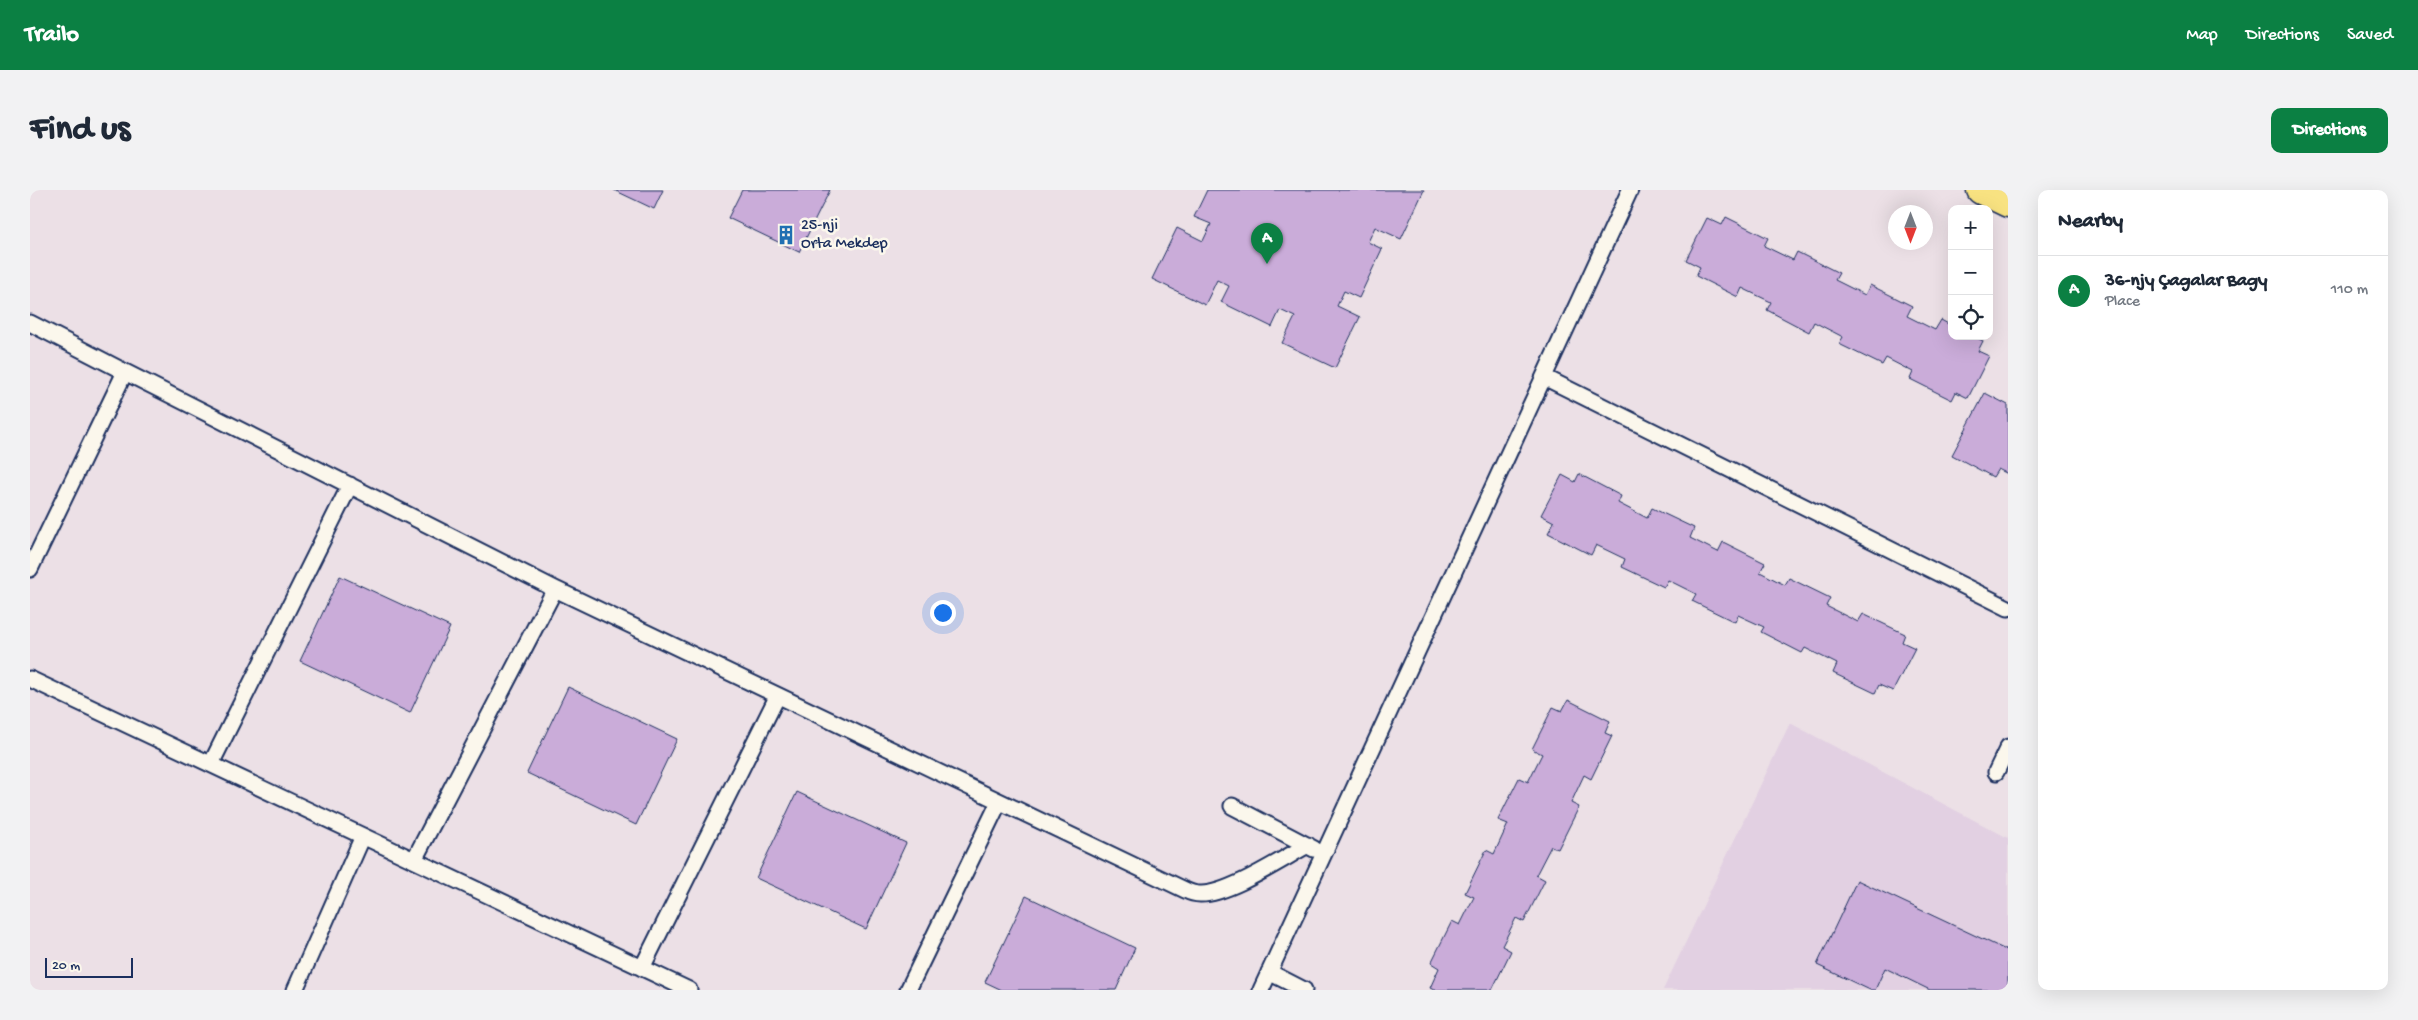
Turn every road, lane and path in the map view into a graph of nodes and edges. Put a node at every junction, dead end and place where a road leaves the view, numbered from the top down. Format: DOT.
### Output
graph roads {
  1 [pos="1630,190"];
  2 [pos="1981,190"];
  3 [pos="2008,203"];
  4 [pos="30,323"];
  5 [pos="125,372"];
  6 [pos="1544,377"];
  7 [pos="350,486"];
  8 [pos="30,569"];
  9 [pos="555,589"];
  10 [pos="2008,608"];
  11 [pos="30,679"];
  12 [pos="777,697"];
  13 [pos="2008,747"];
  14 [pos="211,764"];
  15 [pos="1996,772"];
  16 [pos="999,802"];
  17 [pos="1232,806"];
  18 [pos="363,836"];
  19 [pos="1308,845"];
  20 [pos="1324,854"];
  21 [pos="414,860"];
  22 [pos="642,968"];
  23 [pos="1269,972"];
  24 [pos="295,990"];
  25 [pos="689,990"];
  26 [pos="908,990"];
  27 [pos="1261,990"];
  28 [pos="1304,990"];
  1 -- 6 [label="lane"];
  2 -- 3 [label="main road"];
  4 -- 5 [label="lane"];
  5 -- 7 [label="lane"];
  5 -- 8 [label="lane"];
  6 -- 10 [label="lane"];
  6 -- 20 [label="lane"];
  7 -- 9 [label="lane"];
  7 -- 14 [label="lane"];
  9 -- 12 [label="lane"];
  9 -- 21 [label="lane"];
  11 -- 14 [label="lane"];
  12 -- 16 [label="lane"];
  12 -- 22 [label="lane"];
  13 -- 15 [label="lane"];
  14 -- 18 [label="lane"];
  16 -- 19 [label="lane"];
  16 -- 26 [label="lane"];
  17 -- 19 [label="lane"];
  18 -- 21 [label="lane"];
  18 -- 24 [label="lane"];
  19 -- 20 [label="lane"];
  20 -- 23 [label="lane"];
  21 -- 22 [label="lane"];
  22 -- 25 [label="lane"];
  23 -- 27 [label="lane"];
  23 -- 28 [label="lane"];
}
